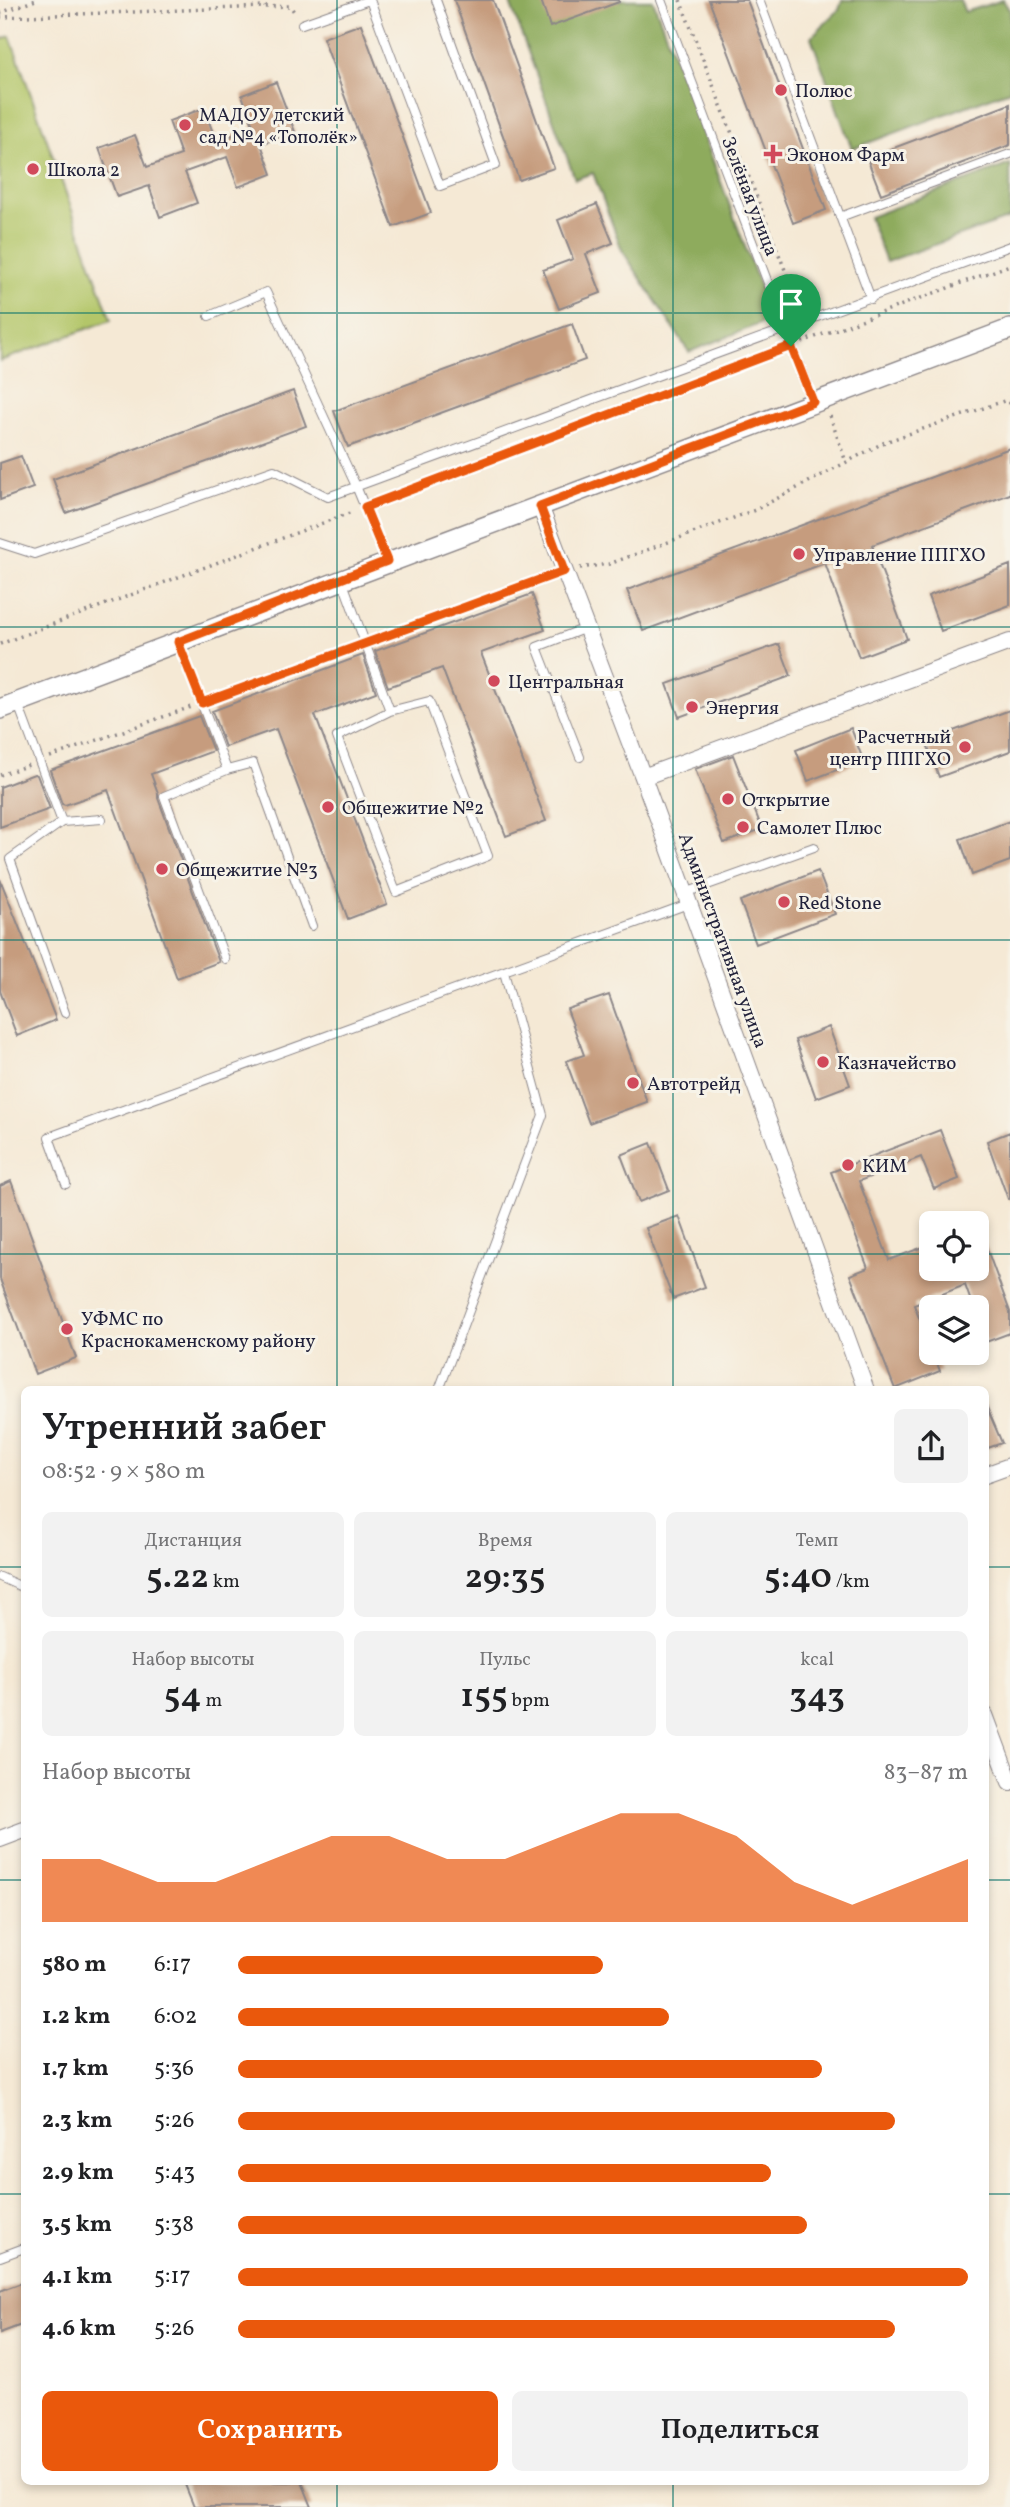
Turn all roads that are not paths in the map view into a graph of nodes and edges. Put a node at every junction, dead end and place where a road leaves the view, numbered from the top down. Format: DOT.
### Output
graph roads {
  1 [pos="369,0"];
  2 [pos="436,0"];
  3 [pos="660,0"];
  4 [pos="760,0"];
  5 [pos="302,24"];
  6 [pos="1010,154"];
  7 [pos="840,217"];
  8 [pos="1010,246"];
  9 [pos="871,299"];
  10 [pos="209,316"];
  11 [pos="785,329"];
  12 [pos="1010,329"];
  13 [pos="813,402"];
  14 [pos="356,486"];
  15 [pos="540,506"];
  16 [pos="0,544"];
  17 [pos="387,561"];
  18 [pos="342,580"];
  19 [pos="586,628"];
  20 [pos="178,642"];
  21 [pos="1010,642"];
  22 [pos="9,706"];
  23 [pos="390,711"];
  24 [pos="580,757"];
  25 [pos="226,770"];
  26 [pos="643,777"];
  27 [pos="102,819"];
  28 [pos="62,822"];
  29 [pos="814,847"];
  30 [pos="687,899"];
  31 [pos="312,926"];
  32 [pos="225,959"];
  33 [pos="504,972"];
  34 [pos="65,1013"];
  35 [pos="66,1184"];
  36 [pos="441,1386"];
  37 [pos="865,1386"];
  38 [pos="1010,1466"];
  39 [pos="989,1474"];
  40 [pos="0,1577"];
  41 [pos="21,1587"];
  42 [pos="989,1726"];
  43 [pos="1010,1782"];
  44 [pos="21,1831"];
  45 [pos="0,1839"];
  46 [pos="21,2249"];
  47 [pos="0,2257"];
  1 -- 2 [label="lane"];
  1 -- 5 [label="lane"];
  3 -- 11 [label="lane, Зелёная улица"];
  4 -- 7 [label="lane"];
  6 -- 7 [label="lane"];
  7 -- 9 [label="lane"];
  8 -- 9 [label="lane"];
  9 -- 11 [label="lane"];
  10 -- 14 [label="lane"];
  11 -- 13 [label="lane, Зелёная улица"];
  11 -- 14 [label="lane"];
  12 -- 13 [label="street"];
  13 -- 15 [label="street"];
  14 -- 16 [label="lane"];
  14 -- 17 [label="lane"];
  15 -- 17 [label="street"];
  15 -- 19 [label="street, Административная улица"];
  17 -- 18 [label="street"];
  18 -- 20 [label="street"];
  18 -- 23 [label="lane"];
  19 -- 24 [label="lane"];
  19 -- 26 [label="street, Административная улица"];
  20 -- 22 [label="street"];
  20 -- 25 [label="lane"];
  21 -- 26 [label="street"];
  22 -- 28 [label="lane"];
  23 -- 23 [label="lane"];
  25 -- 31 [label="lane"];
  25 -- 32 [label="lane"];
  26 -- 30 [label="street, Административная улица"];
  27 -- 28 [label="lane"];
  28 -- 34 [label="lane"];
  29 -- 30 [label="lane"];
  30 -- 33 [label="lane"];
  30 -- 37 [label="street, Административная улица"];
  33 -- 35 [label="lane"];
  33 -- 36 [label="lane"];
  38 -- 39 [label="street"];
  40 -- 41 [label="lane"];
  42 -- 43 [label="street"];
  44 -- 45 [label="street"];
  46 -- 47 [label="lane"];
}
